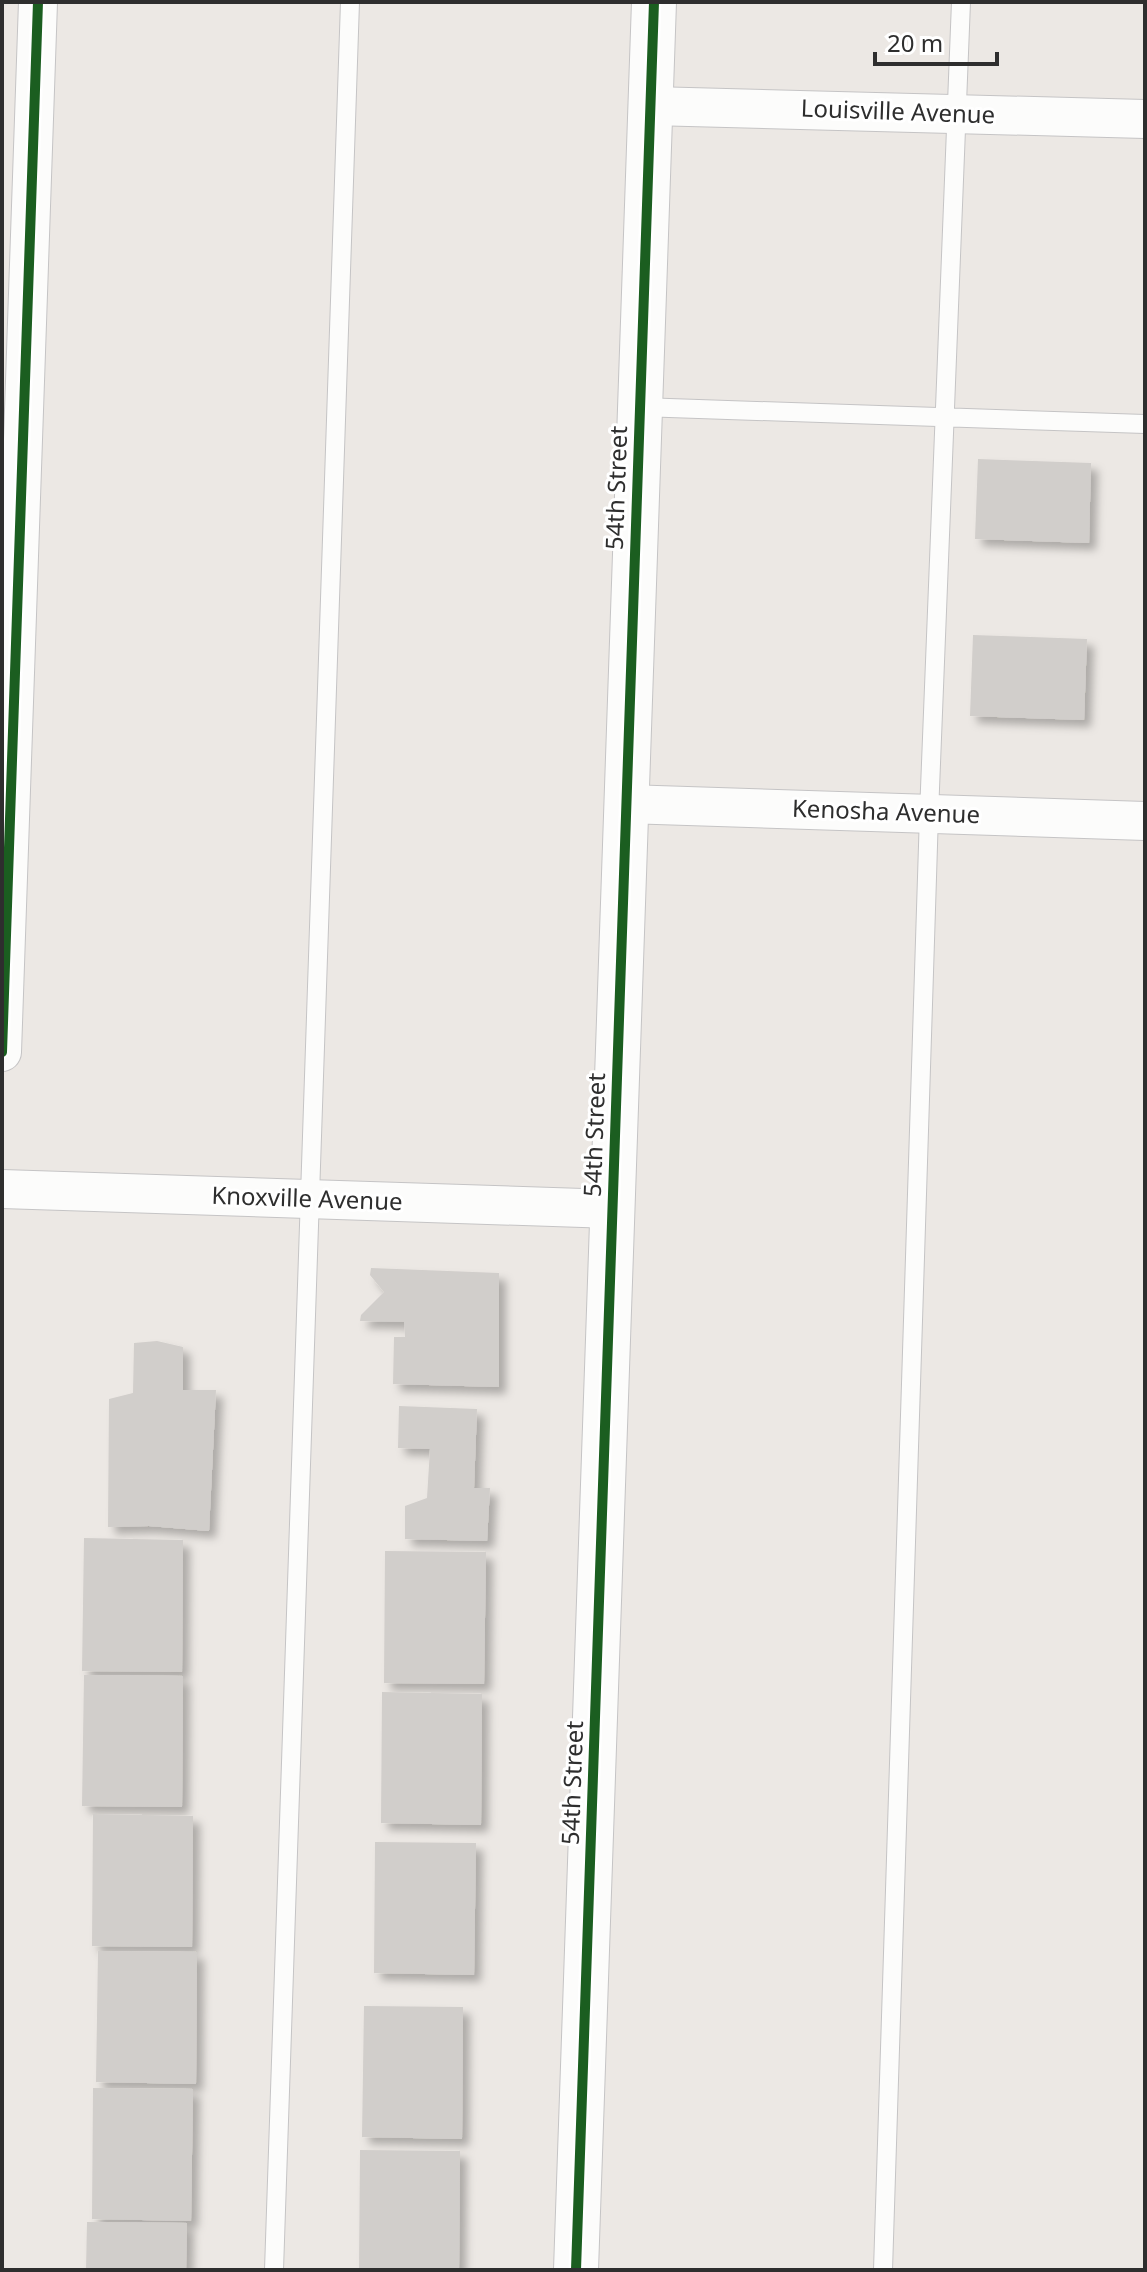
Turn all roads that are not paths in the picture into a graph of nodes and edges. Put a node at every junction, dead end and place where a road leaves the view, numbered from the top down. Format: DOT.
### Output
graph roads {
  1 [pos="38,2"];
  2 [pos="350,2"];
  3 [pos="654,2"];
  4 [pos="961,2"];
  5 [pos="651,106"];
  6 [pos="957,114"];
  7 [pos="1145,119"];
  8 [pos="640,407"];
  9 [pos="944,417"];
  10 [pos="1145,424"];
  11 [pos="626,804"];
  12 [pos="929,814"];
  13 [pos="1145,821"];
  14 [pos="2,1052"];
  15 [pos="2,1189"];
  16 [pos="309,1199"];
  17 [pos="613,1209"];
  18 [pos="274,2270"];
  19 [pos="576,2270"];
  20 [pos="883,2270"];
  1 -- 14 [label="street"];
  2 -- 16 [label="lane"];
  3 -- 5 [label="street, 54th Street"];
  4 -- 6 [label="lane"];
  5 -- 6 [label="street, Louisville Avenue"];
  5 -- 8 [label="street, 54th Street"];
  6 -- 7 [label="street, Louisville Avenue"];
  6 -- 9 [label="lane"];
  8 -- 9 [label="lane"];
  8 -- 11 [label="street, 54th Street"];
  9 -- 10 [label="lane"];
  9 -- 12 [label="lane"];
  11 -- 12 [label="street, Kenosha Avenue"];
  11 -- 17 [label="street, 54th Street"];
  12 -- 13 [label="street, Kenosha Avenue"];
  12 -- 20 [label="lane"];
  15 -- 16 [label="street, Knoxville Avenue"];
  16 -- 17 [label="street, Knoxville Avenue"];
  16 -- 18 [label="lane"];
  17 -- 19 [label="street, 54th Street"];
}
